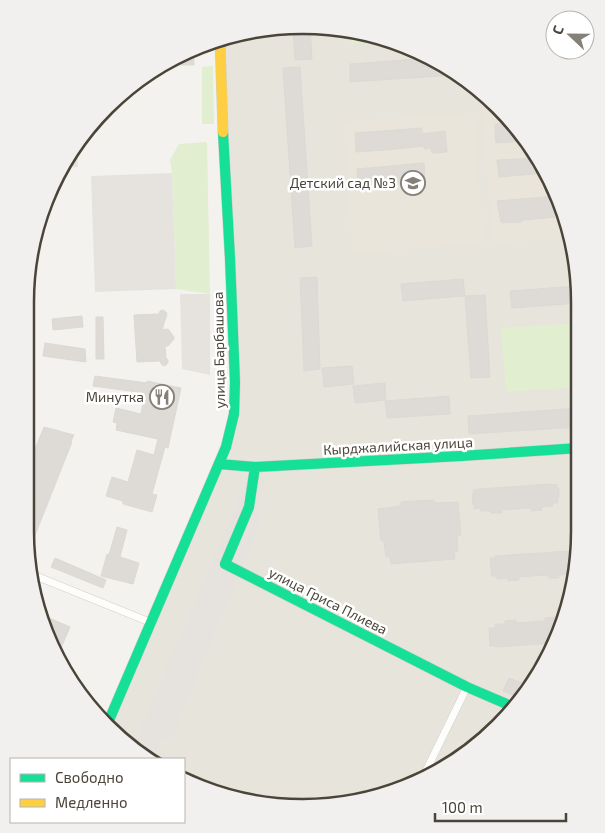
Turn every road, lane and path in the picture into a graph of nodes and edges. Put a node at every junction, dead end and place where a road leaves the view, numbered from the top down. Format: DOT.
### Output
graph roads {
  1 [pos="220,47"];
  2 [pos="571,449"];
  3 [pos="220,464"];
  4 [pos="255,467"];
  5 [pos="38,577"];
  6 [pos="152,623"];
  7 [pos="467,687"];
  8 [pos="508,705"];
  9 [pos="110,719"];
  10 [pos="426,769"];
  1 -- 3 [label="street, улица Барбашова"];
  2 -- 4 [label="street, Кырджалийская улица"];
  3 -- 4 [label="street, Кырджалийская улица"];
  3 -- 6 [label="street, улица Барбашова"];
  4 -- 7 [label="street, улица Гриса Плиева"];
  5 -- 6 [label="street"];
  6 -- 9 [label="street, улица Барбашова"];
  7 -- 8 [label="street, улица Гриса Плиева"];
  7 -- 10 [label="street"];
}
